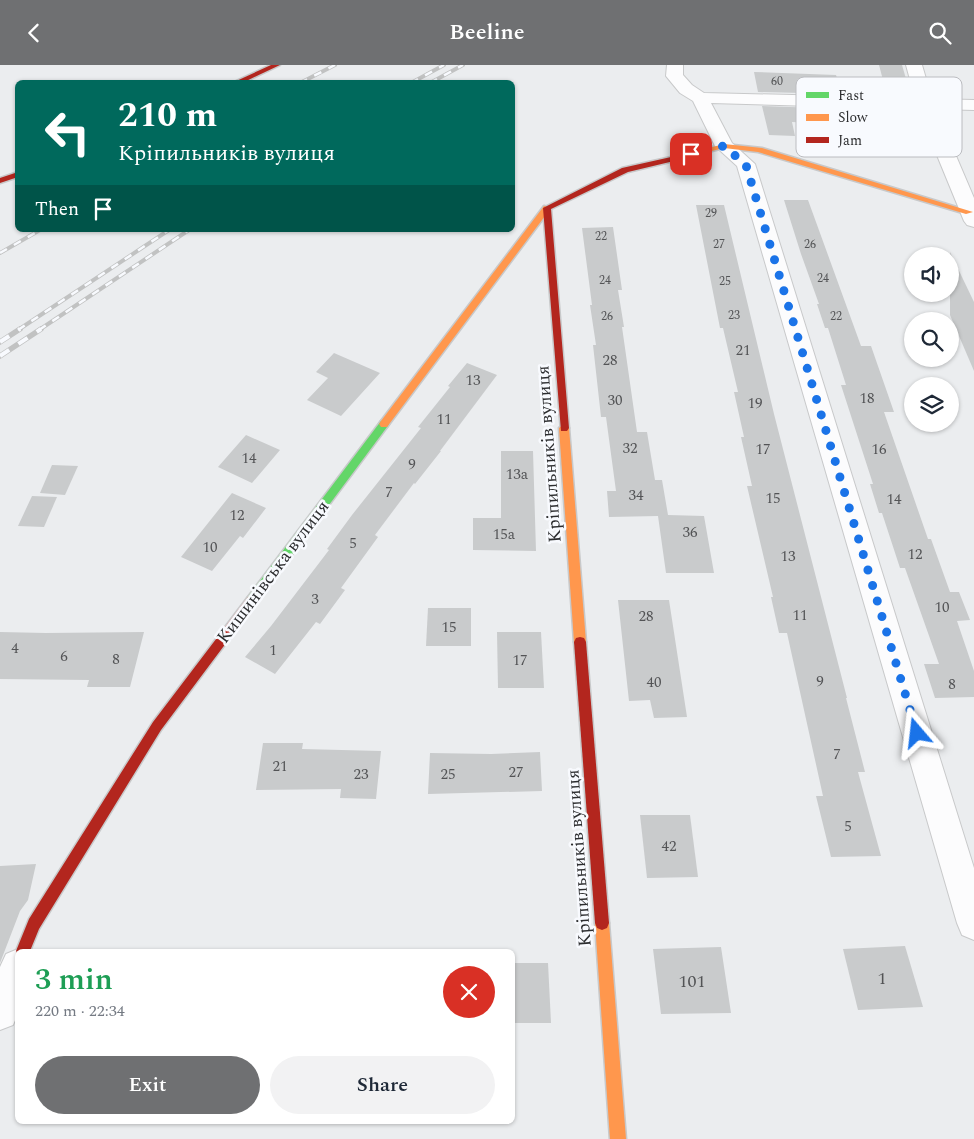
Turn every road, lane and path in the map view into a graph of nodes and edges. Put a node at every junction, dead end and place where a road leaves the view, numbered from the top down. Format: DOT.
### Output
graph roads {
  1 [pos="277,65"];
  2 [pos="675,65"];
  3 [pos="242,80"];
  4 [pos="700,98"];
  5 [pos="796,101"];
  6 [pos="724,146"];
  7 [pos="947,157"];
  8 [pos="15,175"];
  9 [pos="0,181"];
  10 [pos="547,208"];
  11 [pos="971,217"];
  12 [pos="974,923"];
  13 [pos="24,949"];
  14 [pos="15,974"];
  15 [pos="0,1012"];
  16 [pos="618,1139"];
  1 -- 3 [label="street"];
  2 -- 4 [label="street"];
  4 -- 5 [label="street"];
  4 -- 6 [label="street"];
  6 -- 10 [label="street"];
  6 -- 11 [label="street"];
  6 -- 12 [label="street"];
  7 -- 11 [label="street"];
  8 -- 9 [label="street"];
  10 -- 13 [label="street, Кишинівська вулиця"];
  10 -- 16 [label="street, Кріпильників вулиця"];
  14 -- 15 [label="street"];
}
